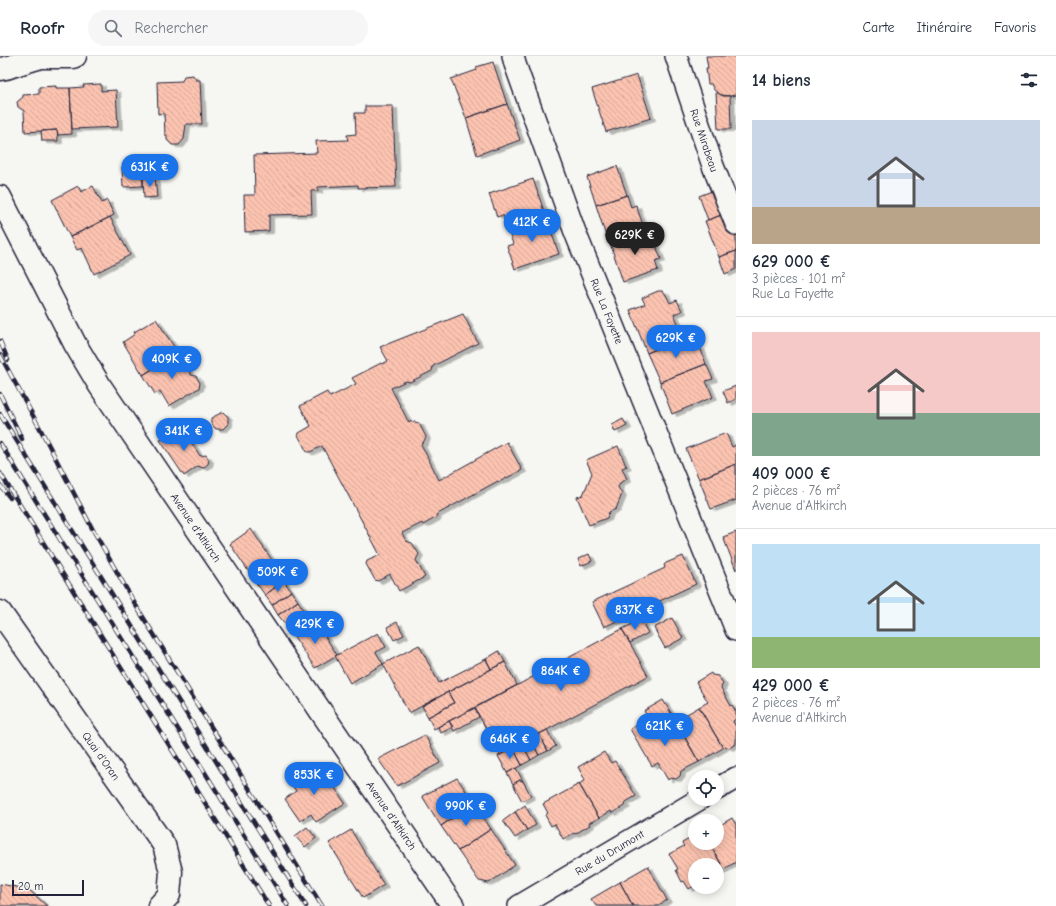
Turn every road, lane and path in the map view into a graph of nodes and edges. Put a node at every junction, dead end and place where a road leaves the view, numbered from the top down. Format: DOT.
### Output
graph roads {
  1 [pos="75,56"];
  2 [pos="513,56"];
  3 [pos="676,56"];
  4 [pos="10,66"];
  5 [pos="0,197"];
  6 [pos="736,224"];
  7 [pos="0,612"];
  8 [pos="736,630"];
  9 [pos="736,778"];
  10 [pos="724,785"];
  11 [pos="688,806"];
  12 [pos="159,906"];
  13 [pos="453,906"];
  14 [pos="519,906"];
  1 -- 4 [label="main road"];
  2 -- 8 [label="street, Rue La Fayette"];
  3 -- 6 [label="street, Rue Mirabeau"];
  5 -- 13 [label="main road, Avenue d'Altkirch"];
  7 -- 12 [label="main road, Quai d'Oran"];
  9 -- 10 [label="street"];
  11 -- 14 [label="street, Rue du Drumont"];
}
